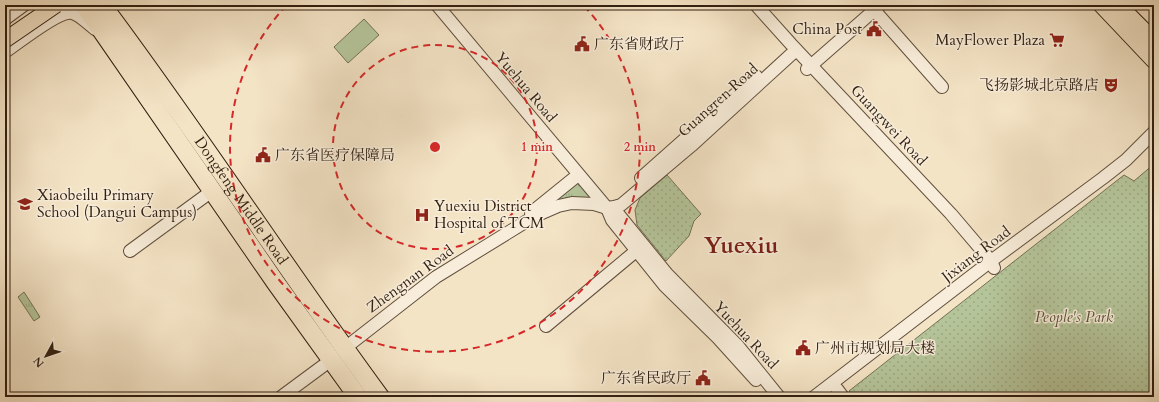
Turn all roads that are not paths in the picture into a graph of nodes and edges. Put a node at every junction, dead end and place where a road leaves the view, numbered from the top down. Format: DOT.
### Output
graph roads {
  1 [pos="24,5"];
  2 [pos="44,5"];
  3 [pos="47,5"];
  4 [pos="56,5"];
  5 [pos="69,5"];
  6 [pos="84,5"];
  7 [pos="437,5"];
  8 [pos="756,5"];
  9 [pos="1101,5"];
  10 [pos="1120,5"];
  11 [pos="107,8"];
  12 [pos="877,8"];
  13 [pos="5,19"];
  14 [pos="48,22"];
  15 [pos="5,32"];
  16 [pos="104,36"];
  17 [pos="5,40"];
  18 [pos="1154,40"];
  19 [pos="792,49"];
  20 [pos="5,52"];
  21 [pos="1154,61"];
  22 [pos="809,67"];
  23 [pos="942,87"];
  24 [pos="1154,132"];
  25 [pos="1154,143"];
  26 [pos="578,175"];
  27 [pos="212,191"];
  28 [pos="607,208"];
  29 [pos="504,235"];
  30 [pos="130,251"];
  31 [pos="636,251"];
  32 [pos="991,265"];
  33 [pos="546,326"];
  34 [pos="345,348"];
  35 [pos="331,360"];
  36 [pos="840,393"];
  37 [pos="282,397"];
  38 [pos="358,397"];
  39 [pos="380,397"];
  40 [pos="769,397"];
  41 [pos="779,397"];
  42 [pos="814,397"];
  43 [pos="826,397"];
  1 -- 13 [label="street"];
  2 -- 15 [label="main road"];
  3 -- 14 [label="street"];
  4 -- 17 [label="main road, bridge"];
  5 -- 16 [label="street"];
  6 -- 16 [label="highway, Dongfeng Middle Road"];
  7 -- 26 [label="street, Yuehua Road"];
  8 -- 19 [label="street, Guangwei Road"];
  9 -- 21 [label="main road"];
  10 -- 18 [label="main road"];
  11 -- 34 [label="highway, Dongfeng Middle Road"];
  12 -- 22 [label="street"];
  12 -- 23 [label="street"];
  14 -- 16 [label="street"];
  14 -- 20 [label="street"];
  16 -- 27 [label="highway, Dongfeng Middle Road"];
  19 -- 22 [label="street, Guangwei Road"];
  19 -- 28 [label="street, Guangren Road"];
  22 -- 32 [label="street, Guangwei Road"];
  24 -- 32 [label="street, Jixiang Road"];
  25 -- 32 [label="street, Jixiang Road"];
  26 -- 28 [label="street, Yuehua Road"];
  26 -- 29 [label="street"];
  27 -- 30 [label="street"];
  27 -- 35 [label="highway, Dongfeng Middle Road"];
  28 -- 29 [label="street, Zhengnan Road"];
  28 -- 31 [label="street, Yuehua Road"];
  28 -- 41 [label="street, Yuehua Road"];
  29 -- 34 [label="street, Zhengnan Road"];
  31 -- 33 [label="street"];
  31 -- 40 [label="street, Yuehua Road"];
  32 -- 36 [label="street, Jixiang Road"];
  32 -- 42 [label="street, Jixiang Road"];
  34 -- 39 [label="highway, Dongfeng Middle Road"];
  35 -- 37 [label="street"];
  35 -- 38 [label="highway, Dongfeng Middle Road"];
  36 -- 43 [label="street, Jixiang Road"];
}
